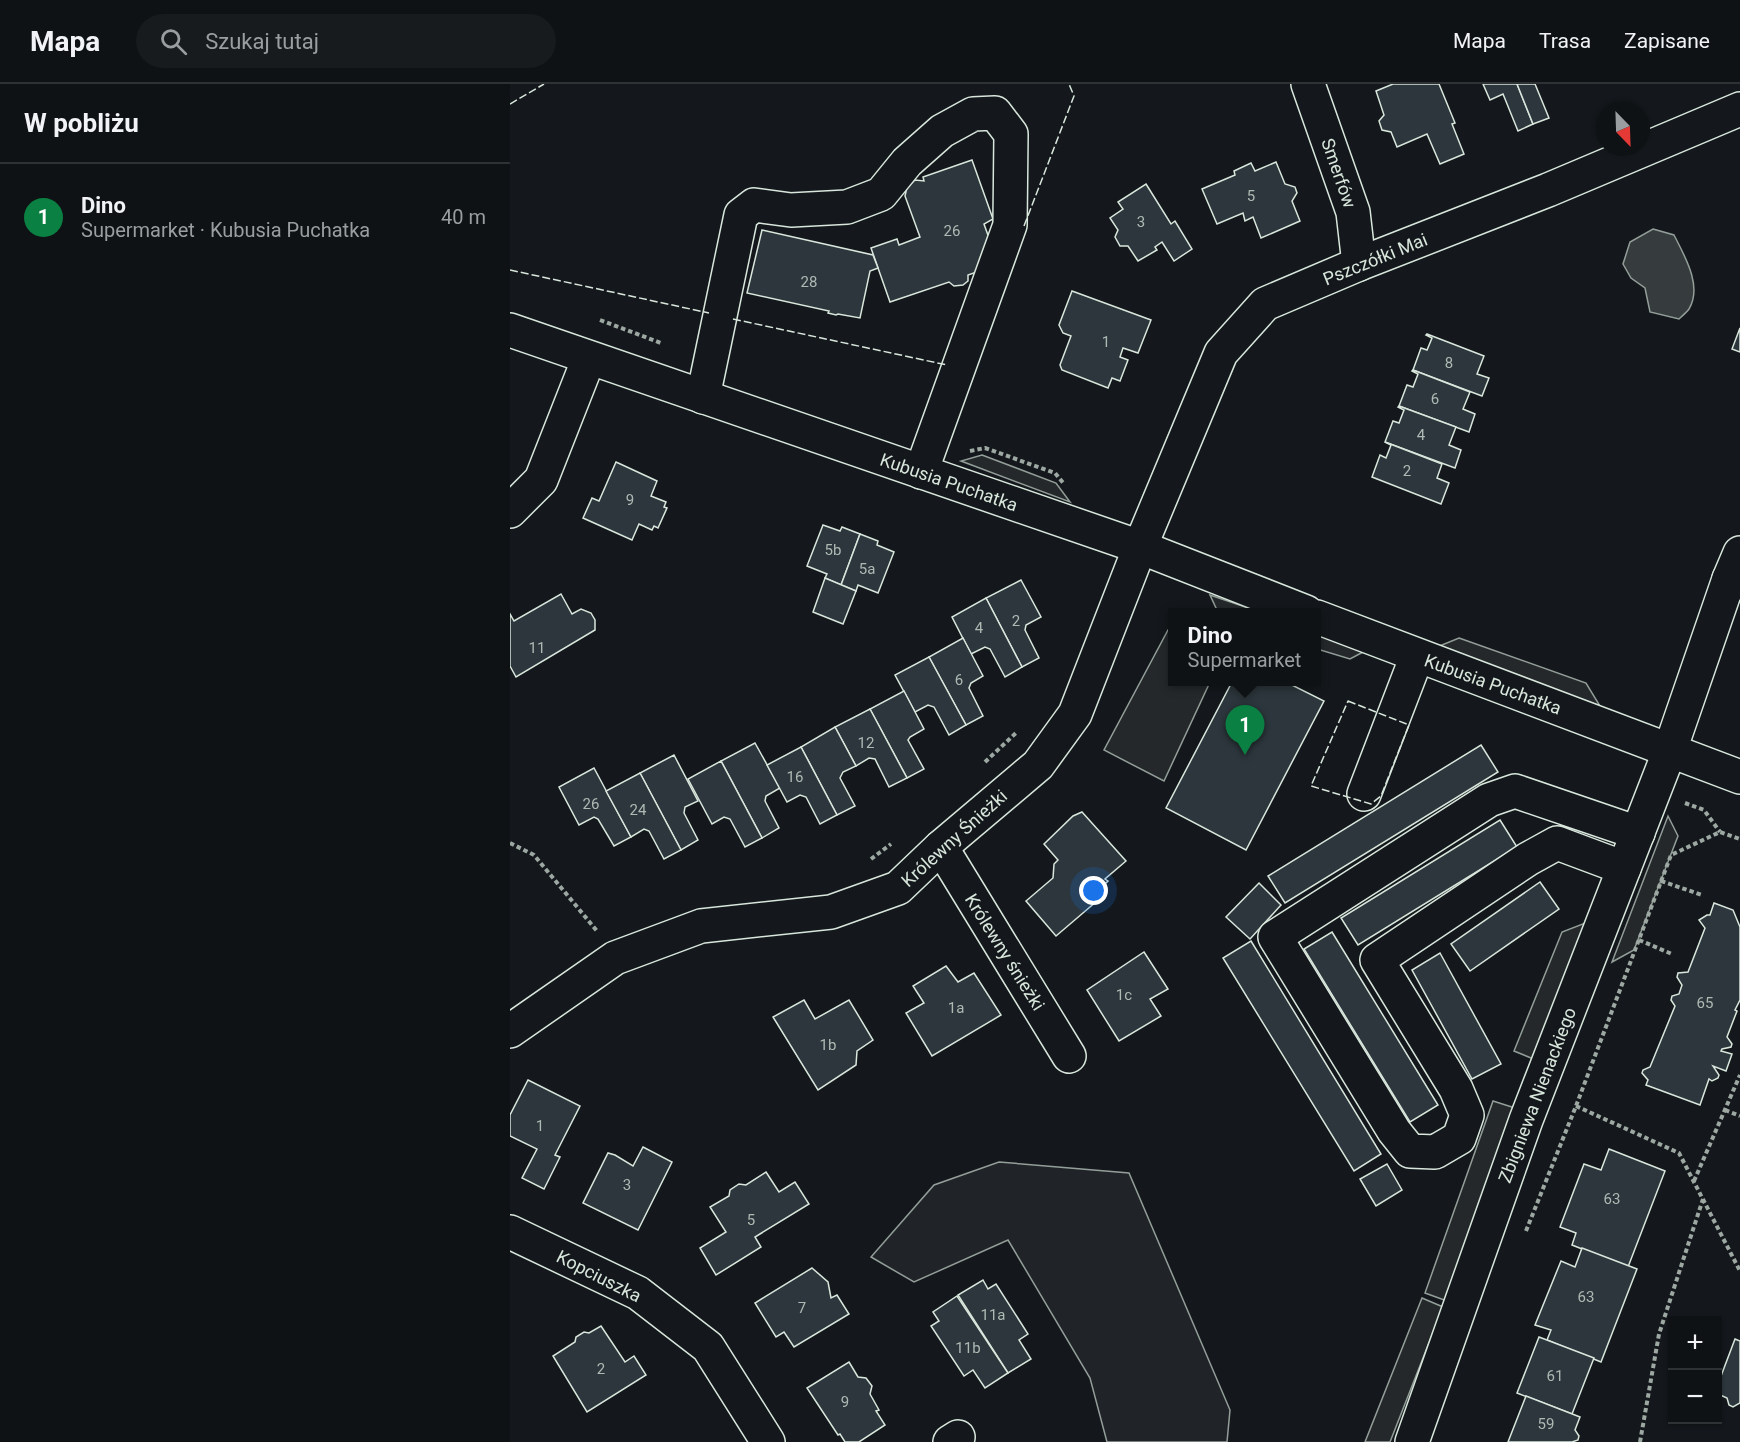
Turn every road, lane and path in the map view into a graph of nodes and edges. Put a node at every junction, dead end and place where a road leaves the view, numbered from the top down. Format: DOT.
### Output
graph roads {
  1 [pos="1308,84"];
  2 [pos="1740,109"];
  3 [pos="1359,264"];
  4 [pos="510,330"];
  5 [pos="589,358"];
  6 [pos="703,397"];
  7 [pos="921,472"];
  8 [pos="510,511"];
  9 [pos="1140,547"];
  10 [pos="1736,572"];
  11 [pos="1296,608"];
  12 [pos="1321,619"];
  13 [pos="1418,656"];
  14 [pos="1022,728"];
  15 [pos="1671,750"];
  16 [pos="977,768"];
  17 [pos="1740,777"];
  18 [pos="1364,794"];
  19 [pos="1638,833"];
  20 [pos="897,839"];
  21 [pos="1740,839"];
  22 [pos="510,843"];
  23 [pos="941,847"];
  24 [pos="870,860"];
  25 [pos="1624,868"];
  26 [pos="1661,880"];
  27 [pos="1702,895"];
  28 [pos="602,938"];
  29 [pos="1639,940"];
  30 [pos="1672,954"];
  31 [pos="510,1031"];
  32 [pos="1070,1056"];
  33 [pos="1740,1075"];
  34 [pos="1725,1110"];
  35 [pos="1740,1116"];
  36 [pos="1694,1182"];
  37 [pos="1703,1199"];
  38 [pos="510,1232"];
  39 [pos="1740,1271"];
  40 [pos="768,1442"];
  41 [pos="1412,1442"];
  42 [pos="1640,1442"];
  1 -- 3 [label="street, Smerfów"];
  2 -- 3 [label="street, Pszczółki Mai"];
  3 -- 9 [label="street, Pszczółki Mai"];
  4 -- 5 [label="street, Kubusia Puchatka"];
  5 -- 6 [label="street, Kubusia Puchatka"];
  5 -- 8 [label="street"];
  6 -- 7 [label="street, Kubusia Puchatka"];
  6 -- 7 [label="street"];
  7 -- 9 [label="street, Kubusia Puchatka"];
  9 -- 11 [label="street, Kubusia Puchatka"];
  9 -- 23 [label="street, Królewny Śnieżki"];
  10 -- 15 [label="street"];
  12 -- 13 [label="street, Kubusia Puchatka"];
  13 -- 15 [label="street, Kubusia Puchatka"];
  13 -- 18 [label="street"];
  14 -- 16 [label="path"];
  15 -- 17 [label="street, Kubusia Puchatka"];
  15 -- 19 [label="street, Zbigniewa Nienackiego"];
  19 -- 25 [label="street, Zbigniewa Nienackiego"];
  19 -- 25 [label="street"];
  20 -- 24 [label="path"];
  21 -- 26 [label="path"];
  22 -- 28 [label="path"];
  23 -- 31 [label="street, Królewny Śnieżki"];
  23 -- 32 [label="street, Królewny śnieżki"];
  25 -- 41 [label="street, Zbigniewa Nienackiego"];
  26 -- 27 [label="path"];
  26 -- 29 [label="path"];
  29 -- 30 [label="path"];
  29 -- 36 [label="path"];
  33 -- 34 [label="path"];
  34 -- 35 [label="path"];
  34 -- 36 [label="path"];
  36 -- 37 [label="path"];
  37 -- 39 [label="path"];
  37 -- 42 [label="path"];
  38 -- 40 [label="street, Kopciuszka"];
}
